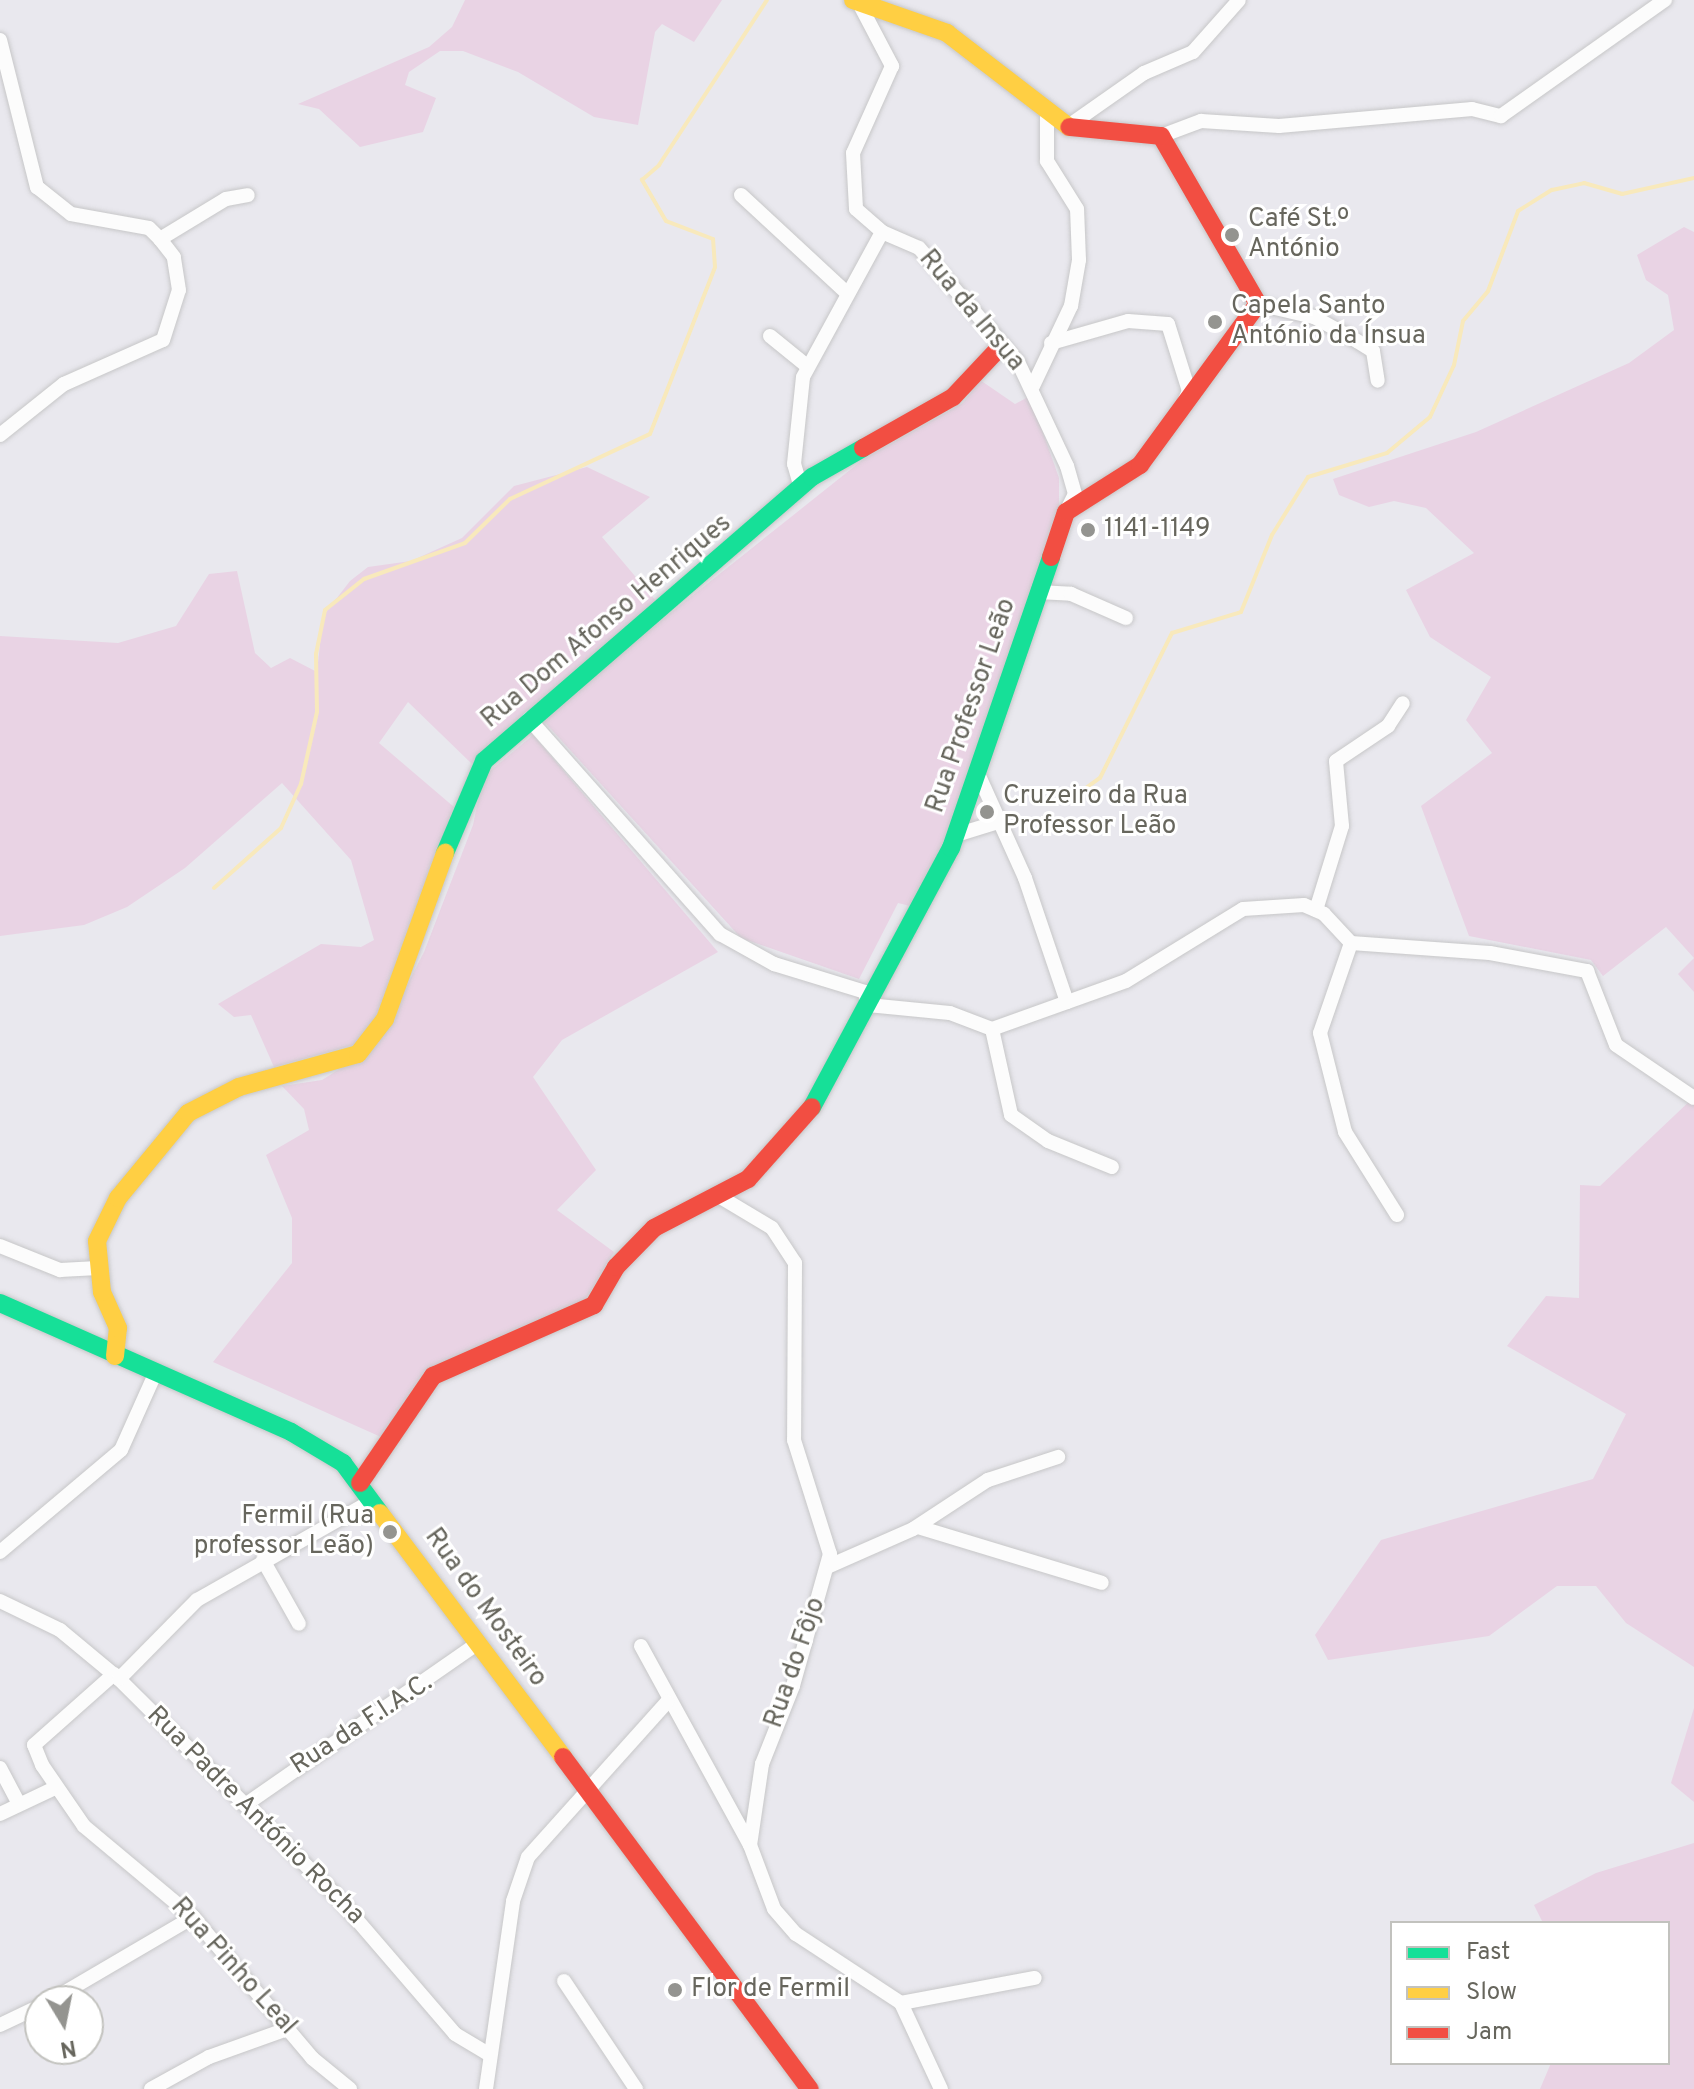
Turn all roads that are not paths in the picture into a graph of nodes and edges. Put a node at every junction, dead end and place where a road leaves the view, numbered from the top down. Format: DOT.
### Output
graph roads {
  1 [pos="1239,0"];
  2 [pos="1665,0"];
  3 [pos="857,4"];
  4 [pos="0,40"];
  5 [pos="1047,117"];
  6 [pos="1067,127"];
  7 [pos="1161,136"];
  8 [pos="248,195"];
  9 [pos="741,195"];
  10 [pos="882,232"];
  11 [pos="160,239"];
  12 [pos="847,293"];
  13 [pos="1258,304"];
  14 [pos="770,336"];
  15 [pos="1051,343"];
  16 [pos="1001,346"];
  17 [pos="807,366"];
  18 [pos="1378,381"];
  19 [pos="1033,386"];
  20 [pos="1182,407"];
  21 [pos="0,435"];
  22 [pos="801,488"];
  23 [pos="1066,512"];
  24 [pos="1038,592"];
  25 [pos="1126,618"];
  26 [pos="1403,703"];
  27 [pos="529,719"];
  28 [pos="979,776"];
  29 [pos="998,822"];
  30 [pos="956,835"];
  31 [pos="1316,910"];
  32 [pos="1351,943"];
  33 [pos="1067,1002"];
  34 [pos="868,1005"];
  35 [pos="992,1029"];
  36 [pos="1694,1098"];
  37 [pos="1112,1167"];
  38 [pos="722,1198"];
  39 [pos="1397,1215"];
  40 [pos="0,1246"];
  41 [pos="98,1268"];
  42 [pos="0,1303"];
  43 [pos="115,1356"];
  44 [pos="155,1374"];
  45 [pos="1058,1457"];
  46 [pos="360,1483"];
  47 [pos="373,1500"];
  48 [pos="918,1527"];
  49 [pos="0,1552"];
  50 [pos="263,1560"];
  51 [pos="827,1567"];
  52 [pos="1102,1583"];
  53 [pos="0,1601"];
  54 [pos="299,1624"];
  55 [pos="478,1643"];
  56 [pos="641,1646"];
  57 [pos="116,1677"];
  58 [pos="667,1702"];
  59 [pos="0,1768"];
  60 [pos="55,1788"];
  61 [pos="588,1788"];
  62 [pos="19,1804"];
  63 [pos="245,1805"];
  64 [pos="0,1814"];
  65 [pos="750,1845"];
  66 [pos="193,1917"];
  67 [pos="1035,1978"];
  68 [pos="564,1981"];
  69 [pos="77,1985"];
  70 [pos="901,2003"];
  71 [pos="24,2014"];
  72 [pos="0,2025"];
  73 [pos="287,2029"];
  74 [pos="490,2055"];
  75 [pos="151,2089"];
  76 [pos="350,2089"];
  77 [pos="486,2089"];
  78 [pos="636,2089"];
  79 [pos="810,2089"];
  80 [pos="941,2089"];
  1 -- 6 [label="street"];
  2 -- 7 [label="street"];
  3 -- 5 [label="street"];
  3 -- 10 [label="street, Rua da Insua"];
  4 -- 11 [label="street"];
  5 -- 6 [label="street"];
  5 -- 15 [label="street"];
  6 -- 7 [label="street"];
  7 -- 13 [label="street"];
  8 -- 11 [label="street"];
  9 -- 12 [label="street"];
  10 -- 12 [label="street"];
  10 -- 16 [label="street, Rua da Insua"];
  11 -- 21 [label="street"];
  12 -- 17 [label="street"];
  13 -- 18 [label="street"];
  13 -- 20 [label="street"];
  14 -- 17 [label="street"];
  15 -- 19 [label="street"];
  15 -- 20 [label="street"];
  16 -- 19 [label="street, Rua da Insua"];
  16 -- 22 [label="street, Rua Dom Afonso Henriques"];
  17 -- 22 [label="street"];
  19 -- 23 [label="street, Rua da Insua"];
  20 -- 23 [label="street"];
  22 -- 27 [label="street, Rua Dom Afonso Henriques"];
  23 -- 24 [label="street, Rua Professor Leão"];
  24 -- 25 [label="street"];
  24 -- 28 [label="street, Rua Professor Leão"];
  26 -- 31 [label="street"];
  27 -- 34 [label="street"];
  27 -- 41 [label="street, Rua Dom Afonso Henriques"];
  28 -- 29 [label="street"];
  28 -- 30 [label="street, Rua Professor Leão"];
  29 -- 30 [label="street"];
  29 -- 33 [label="street"];
  30 -- 34 [label="street, Rua Professor Leão"];
  31 -- 32 [label="street"];
  31 -- 33 [label="street"];
  32 -- 36 [label="street"];
  32 -- 39 [label="street"];
  33 -- 35 [label="street"];
  34 -- 35 [label="street"];
  34 -- 38 [label="street, Rua Professor Leão"];
  35 -- 37 [label="street"];
  38 -- 46 [label="street, Rua Professor Leão"];
  38 -- 51 [label="street, Rua do Fôjo"];
  40 -- 41 [label="street"];
  41 -- 43 [label="street, Rua Dom Afonso Henriques"];
  42 -- 43 [label="street, Rua do Mosteiro"];
  43 -- 44 [label="street, Rua do Mosteiro"];
  44 -- 46 [label="street, Rua do Mosteiro"];
  44 -- 49 [label="street"];
  45 -- 48 [label="street"];
  46 -- 47 [label="street, Rua do Mosteiro"];
  47 -- 50 [label="street"];
  47 -- 55 [label="street, Rua do Mosteiro"];
  48 -- 51 [label="street"];
  48 -- 52 [label="street"];
  50 -- 54 [label="street"];
  50 -- 57 [label="street"];
  51 -- 65 [label="street, Rua do Fôjo"];
  53 -- 57 [label="street, Rua Padre António Rocha"];
  55 -- 61 [label="street, Rua do Mosteiro"];
  55 -- 63 [label="street, Rua da F.I.A.C."];
  56 -- 58 [label="street"];
  57 -- 60 [label="street, Rua Pinho Leal"];
  57 -- 63 [label="street, Rua Padre António Rocha"];
  58 -- 61 [label="street"];
  58 -- 65 [label="street"];
  59 -- 62 [label="street"];
  60 -- 62 [label="street"];
  60 -- 66 [label="street, Rua Pinho Leal"];
  61 -- 74 [label="street"];
  61 -- 79 [label="street, Rua do Mosteiro"];
  62 -- 64 [label="street"];
  63 -- 74 [label="street, Rua Padre António Rocha"];
  65 -- 70 [label="street, Rua do Fôjo"];
  66 -- 69 [label="street"];
  66 -- 73 [label="street, Rua Pinho Leal"];
  67 -- 70 [label="street"];
  68 -- 78 [label="street"];
  70 -- 80 [label="street"];
  71 -- 72 [label="street"];
  73 -- 75 [label="street"];
  73 -- 76 [label="street, Rua Pinho Leal"];
  74 -- 77 [label="street"];
}
